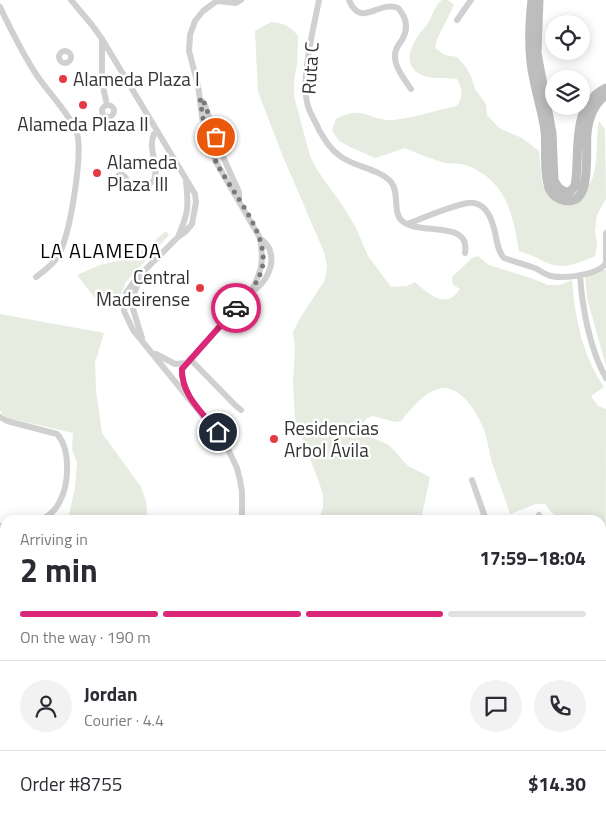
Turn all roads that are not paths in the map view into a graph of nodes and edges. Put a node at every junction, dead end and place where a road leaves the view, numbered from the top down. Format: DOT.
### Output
graph roads {
  1 [pos="71,0"];
  2 [pos="218,0"];
  3 [pos="241,0"];
  4 [pos="318,0"];
  5 [pos="349,0"];
  6 [pos="472,0"];
  7 [pos="532,0"];
  8 [pos="539,0"];
  9 [pos="0,7"];
  10 [pos="456,20"];
  11 [pos="102,38"];
  12 [pos="606,88"];
  13 [pos="411,89"];
  14 [pos="606,95"];
  15 [pos="200,98"];
  16 [pos="106,105"];
  17 [pos="158,132"];
  18 [pos="219,148"];
  19 [pos="212,151"];
  20 [pos="126,182"];
  21 [pos="239,201"];
  22 [pos="407,224"];
  23 [pos="606,233"];
  24 [pos="260,238"];
  25 [pos="465,253"];
  26 [pos="263,263"];
  27 [pos="271,265"];
  28 [pos="141,275"];
  29 [pos="580,275"];
  30 [pos="36,277"];
  31 [pos="251,292"];
  32 [pos="133,305"];
  33 [pos="124,306"];
  34 [pos="143,340"];
  35 [pos="148,348"];
  36 [pos="189,361"];
  37 [pos="606,378"];
  38 [pos="187,394"];
  39 [pos="242,410"];
  40 [pos="0,416"];
  41 [pos="472,480"];
  42 [pos="47,515"];
  43 [pos="242,515"];
  44 [pos="484,515"];
  1 -- 11 [label="street"];
  2 -- 3 [label="street"];
  2 -- 15 [label="street"];
  4 -- 22 [label="street, Ruta C"];
  5 -- 13 [label="street"];
  6 -- 10 [label="street"];
  7 -- 14 [label="main road"];
  8 -- 12 [label="main road"];
  9 -- 30 [label="street"];
  11 -- 16 [label="street"];
  11 -- 17 [label="street"];
  15 -- 18 [label="street"];
  15 -- 19 [label="street"];
  17 -- 20 [label="street"];
  17 -- 28 [label="street"];
  18 -- 19 [label="street"];
  18 -- 21 [label="street"];
  19 -- 21 [label="street"];
  21 -- 24 [label="street"];
  22 -- 25 [label="street"];
  22 -- 29 [label="street"];
  23 -- 29 [label="street"];
  24 -- 26 [label="street"];
  24 -- 27 [label="street"];
  26 -- 27 [label="street"];
  26 -- 31 [label="street"];
  27 -- 31 [label="street"];
  28 -- 32 [label="street"];
  28 -- 33 [label="street"];
  29 -- 37 [label="street"];
  31 -- 36 [label="street"];
  32 -- 33 [label="street"];
  32 -- 34 [label="street"];
  33 -- 34 [label="street"];
  34 -- 35 [label="street"];
  35 -- 36 [label="street"];
  35 -- 38 [label="street"];
  36 -- 38 [label="street"];
  36 -- 39 [label="street"];
  38 -- 43 [label="street"];
  40 -- 42 [label="street"];
  41 -- 44 [label="street"];
}
